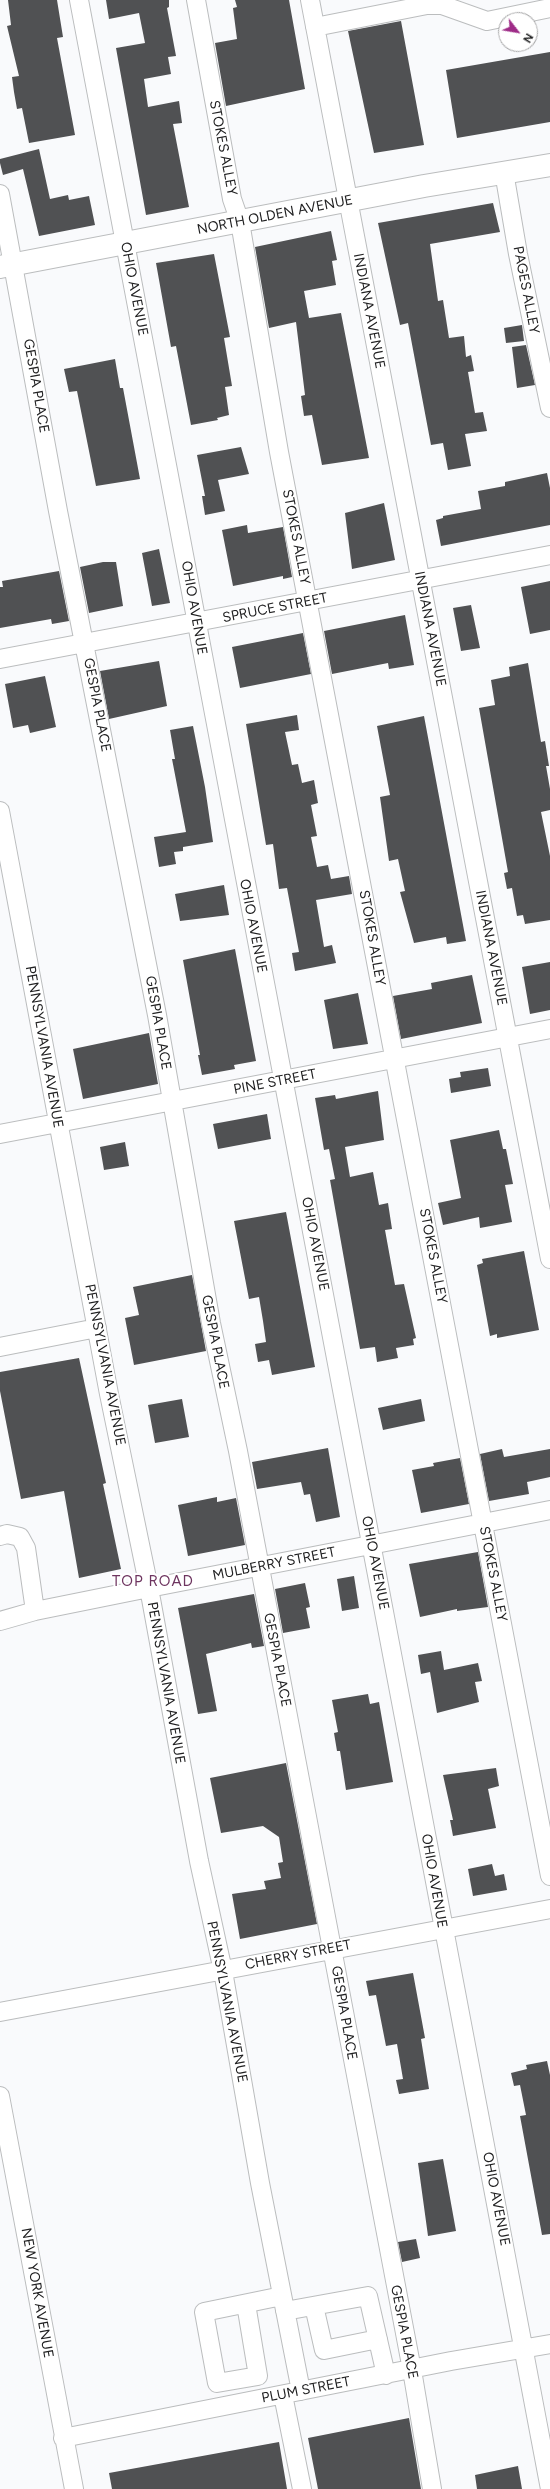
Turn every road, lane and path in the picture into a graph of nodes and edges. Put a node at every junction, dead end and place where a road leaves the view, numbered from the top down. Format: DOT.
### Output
graph roads {
  1 [pos="79,0"];
  2 [pos="196,0"];
  3 [pos="310,0"];
  4 [pos="550,8"];
  5 [pos="316,28"];
  6 [pos="550,165"];
  7 [pos="504,172"];
  8 [pos="0,194"];
  9 [pos="348,202"];
  10 [pos="240,222"];
  11 [pos="125,244"];
  12 [pos="7,266"];
  13 [pos="550,408"];
  14 [pos="550,555"];
  15 [pos="421,580"];
  16 [pos="310,601"];
  17 [pos="196,623"];
  18 [pos="85,644"];
  19 [pos="0,659"];
  20 [pos="0,811"];
  21 [pos="550,1029"];
  22 [pos="508,1037"];
  23 [pos="395,1059"];
  24 [pos="282,1080"];
  25 [pos="172,1101"];
  26 [pos="58,1122"];
  27 [pos="0,1134"];
  28 [pos="550,1259"];
  29 [pos="97,1328"];
  30 [pos="0,1347"];
  31 [pos="550,1510"];
  32 [pos="483,1523"];
  33 [pos="0,1536"];
  34 [pos="372,1545"];
  35 [pos="259,1567"];
  36 [pos="149,1588"];
  37 [pos="35,1611"];
  38 [pos="0,1621"];
  39 [pos="550,1876"];
  40 [pos="550,1909"];
  41 [pos="443,1929"];
  42 [pos="332,1948"];
  43 [pos="223,1971"];
  44 [pos="0,2012"];
  45 [pos="0,2096"];
  46 [pos="246,2304"];
  47 [pos="284,2304"];
  48 [pos="314,2306"];
  49 [pos="378,2339"];
  50 [pos="550,2344"];
  51 [pos="525,2349"];
  52 [pos="412,2370"];
  53 [pos="386,2375"];
  54 [pos="235,2380"];
  55 [pos="301,2391"];
  56 [pos="283,2394"];
  57 [pos="239,2403"];
  58 [pos="63,2438"];
  59 [pos="74,2489"];
  60 [pos="302,2489"];
  61 [pos="432,2489"];
  62 [pos="550,2489"];
  1 -- 11 [label="street, OHIO AVENUE"];
  2 -- 10 [label="street, STOKES ALLEY"];
  3 -- 5 [label="street, INDIANA AVENUE"];
  4 -- 5 [label="street"];
  5 -- 9 [label="street, INDIANA AVENUE"];
  6 -- 7 [label="main road, NORTH OLDEN AVENUE"];
  7 -- 9 [label="main road, NORTH OLDEN AVENUE"];
  7 -- 13 [label="street, PAGES ALLEY"];
  8 -- 12 [label="street, GESPIA PLACE"];
  9 -- 10 [label="main road, NORTH OLDEN AVENUE"];
  9 -- 15 [label="street, INDIANA AVENUE"];
  10 -- 11 [label="main road, NORTH OLDEN AVENUE"];
  10 -- 16 [label="street, STOKES ALLEY"];
  11 -- 12 [label="main road, NORTH OLDEN AVENUE"];
  11 -- 17 [label="street, OHIO AVENUE"];
  12 -- 18 [label="street, GESPIA PLACE"];
  14 -- 15 [label="street, SPRUCE STREET"];
  15 -- 16 [label="street, SPRUCE STREET"];
  15 -- 22 [label="street, INDIANA AVENUE"];
  16 -- 17 [label="street, SPRUCE STREET"];
  16 -- 23 [label="street, STOKES ALLEY"];
  17 -- 18 [label="street, SPRUCE STREET"];
  17 -- 24 [label="street, OHIO AVENUE"];
  18 -- 19 [label="street, SPRUCE STREET"];
  18 -- 25 [label="street, GESPIA PLACE"];
  20 -- 26 [label="street, PENNSYLVANIA AVENUE"];
  21 -- 22 [label="street, PINE STREET"];
  22 -- 23 [label="street, PINE STREET"];
  22 -- 28 [label="street, INDIANA AVENUE"];
  23 -- 24 [label="street, PINE STREET"];
  23 -- 32 [label="street, STOKES ALLEY"];
  24 -- 25 [label="street, PINE STREET"];
  24 -- 34 [label="street, OHIO AVENUE"];
  25 -- 26 [label="street, PINE STREET"];
  25 -- 35 [label="street, GESPIA PLACE"];
  26 -- 27 [label="street, PINE STREET"];
  26 -- 29 [label="street, PENNSYLVANIA AVENUE"];
  29 -- 30 [label="street"];
  29 -- 36 [label="street, PENNSYLVANIA AVENUE"];
  31 -- 32 [label="street, MULBERRY STREET"];
  32 -- 34 [label="street, MULBERRY STREET"];
  32 -- 39 [label="street, STOKES ALLEY"];
  33 -- 37 [label="street"];
  34 -- 35 [label="street, MULBERRY STREET"];
  34 -- 41 [label="street, OHIO AVENUE"];
  35 -- 36 [label="street, MULBERRY STREET"];
  35 -- 42 [label="street, GESPIA PLACE"];
  36 -- 37 [label="street, MULBERRY STREET"];
  36 -- 43 [label="street, PENNSYLVANIA AVENUE"];
  37 -- 38 [label="street, MULBERRY STREET"];
  40 -- 41 [label="street, CHERRY STREET"];
  41 -- 42 [label="street, CHERRY STREET"];
  41 -- 51 [label="street, OHIO AVENUE"];
  42 -- 43 [label="street, CHERRY STREET"];
  42 -- 52 [label="street, GESPIA PLACE"];
  43 -- 44 [label="street, CHERRY STREET"];
  43 -- 47 [label="street, PENNSYLVANIA AVENUE"];
  45 -- 58 [label="street, NEW YORK AVENUE"];
  46 -- 47 [label="street"];
  46 -- 54 [label="street"];
  46 -- 54 [label="street"];
  47 -- 48 [label="street"];
  47 -- 55 [label="street, PENNSYLVANIA AVENUE"];
  48 -- 49 [label="street"];
  48 -- 49 [label="street"];
  49 -- 53 [label="street"];
  50 -- 51 [label="street, PLUM STREET"];
  51 -- 52 [label="street, PLUM STREET"];
  51 -- 62 [label="street, OHIO AVENUE"];
  52 -- 53 [label="street, PLUM STREET"];
  52 -- 61 [label="street, GESPIA PLACE"];
  53 -- 55 [label="street, PLUM STREET"];
  54 -- 57 [label="street"];
  55 -- 56 [label="street, PLUM STREET"];
  56 -- 57 [label="street, PLUM STREET"];
  56 -- 60 [label="street"];
  57 -- 58 [label="street, PLUM STREET"];
  58 -- 59 [label="street, NEW YORK AVENUE"];
}
